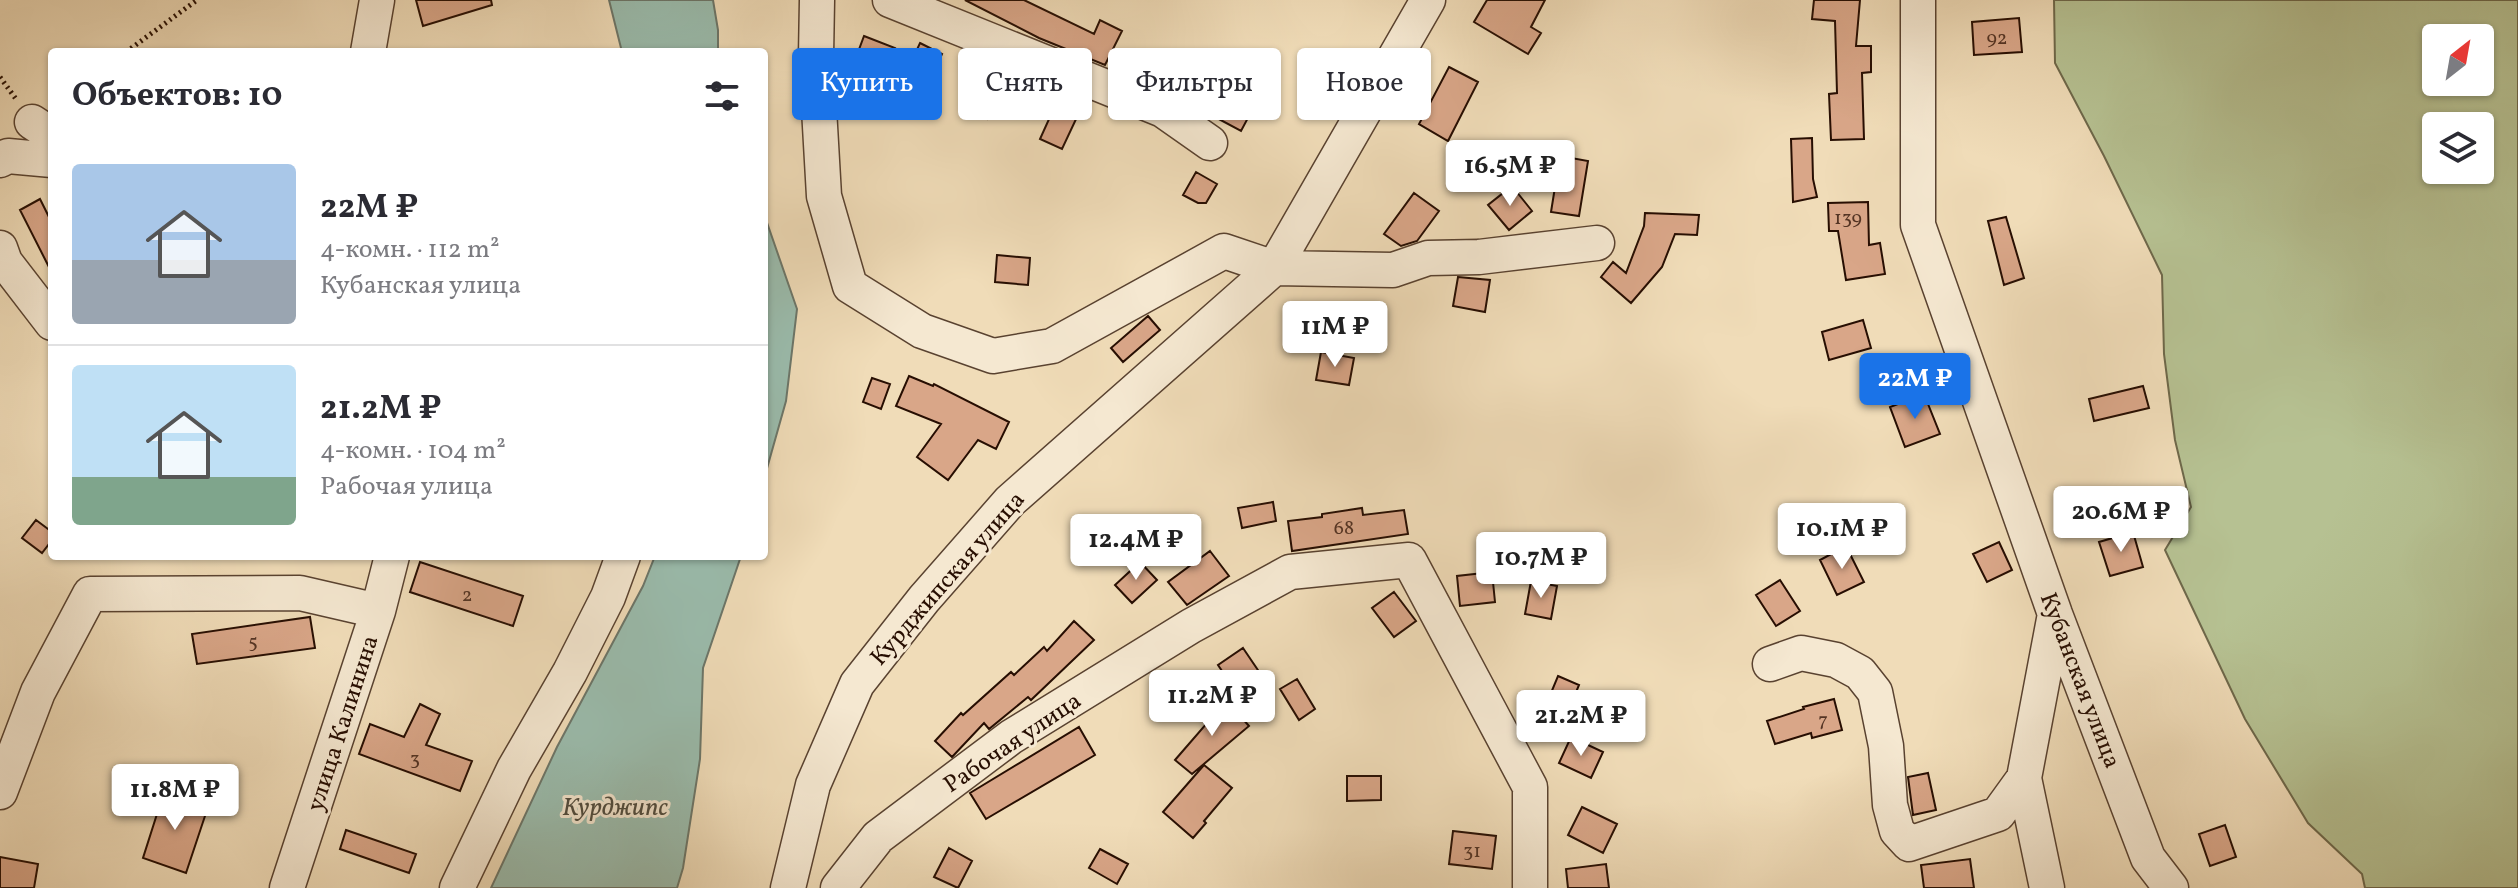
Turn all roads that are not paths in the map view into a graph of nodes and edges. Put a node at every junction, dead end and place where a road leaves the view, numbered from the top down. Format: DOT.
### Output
graph roads {
  1 [pos="377,0"];
  2 [pos="817,0"];
  3 [pos="890,0"];
  4 [pos="1428,0"];
  5 [pos="1918,0"];
  6 [pos="369,48"];
  7 [pos="1210,143"];
  8 [pos="0,160"];
  9 [pos="48,160"];
  10 [pos="1597,243"];
  11 [pos="0,248"];
  12 [pos="1274,268"];
  13 [pos="48,318"];
  14 [pos="391,560"];
  15 [pos="621,560"];
  16 [pos="378,611"];
  17 [pos="2055,614"];
  18 [pos="1770,664"];
  19 [pos="2024,778"];
  20 [pos="0,792"];
  21 [pos="287,888"];
  22 [pos="457,888"];
  23 [pos="788,888"];
  24 [pos="838,888"];
  25 [pos="1530,888"];
  26 [pos="2047,888"];
  27 [pos="2171,888"];
  1 -- 6 [label="street"];
  2 -- 12 [label="street"];
  3 -- 7 [label="street"];
  4 -- 12 [label="street, Курджипская улица"];
  5 -- 17 [label="street, Кубанская улица"];
  8 -- 9 [label="street"];
  10 -- 12 [label="street"];
  11 -- 13 [label="street"];
  12 -- 23 [label="street, Курджипская улица"];
  14 -- 16 [label="street, улица Калинина"];
  15 -- 22 [label="street"];
  16 -- 20 [label="street"];
  16 -- 21 [label="street, улица Калинина"];
  17 -- 19 [label="street"];
  17 -- 27 [label="street, Кубанская улица"];
  18 -- 19 [label="street"];
  19 -- 26 [label="street"];
  24 -- 25 [label="street, Рабочая улица"];
}
